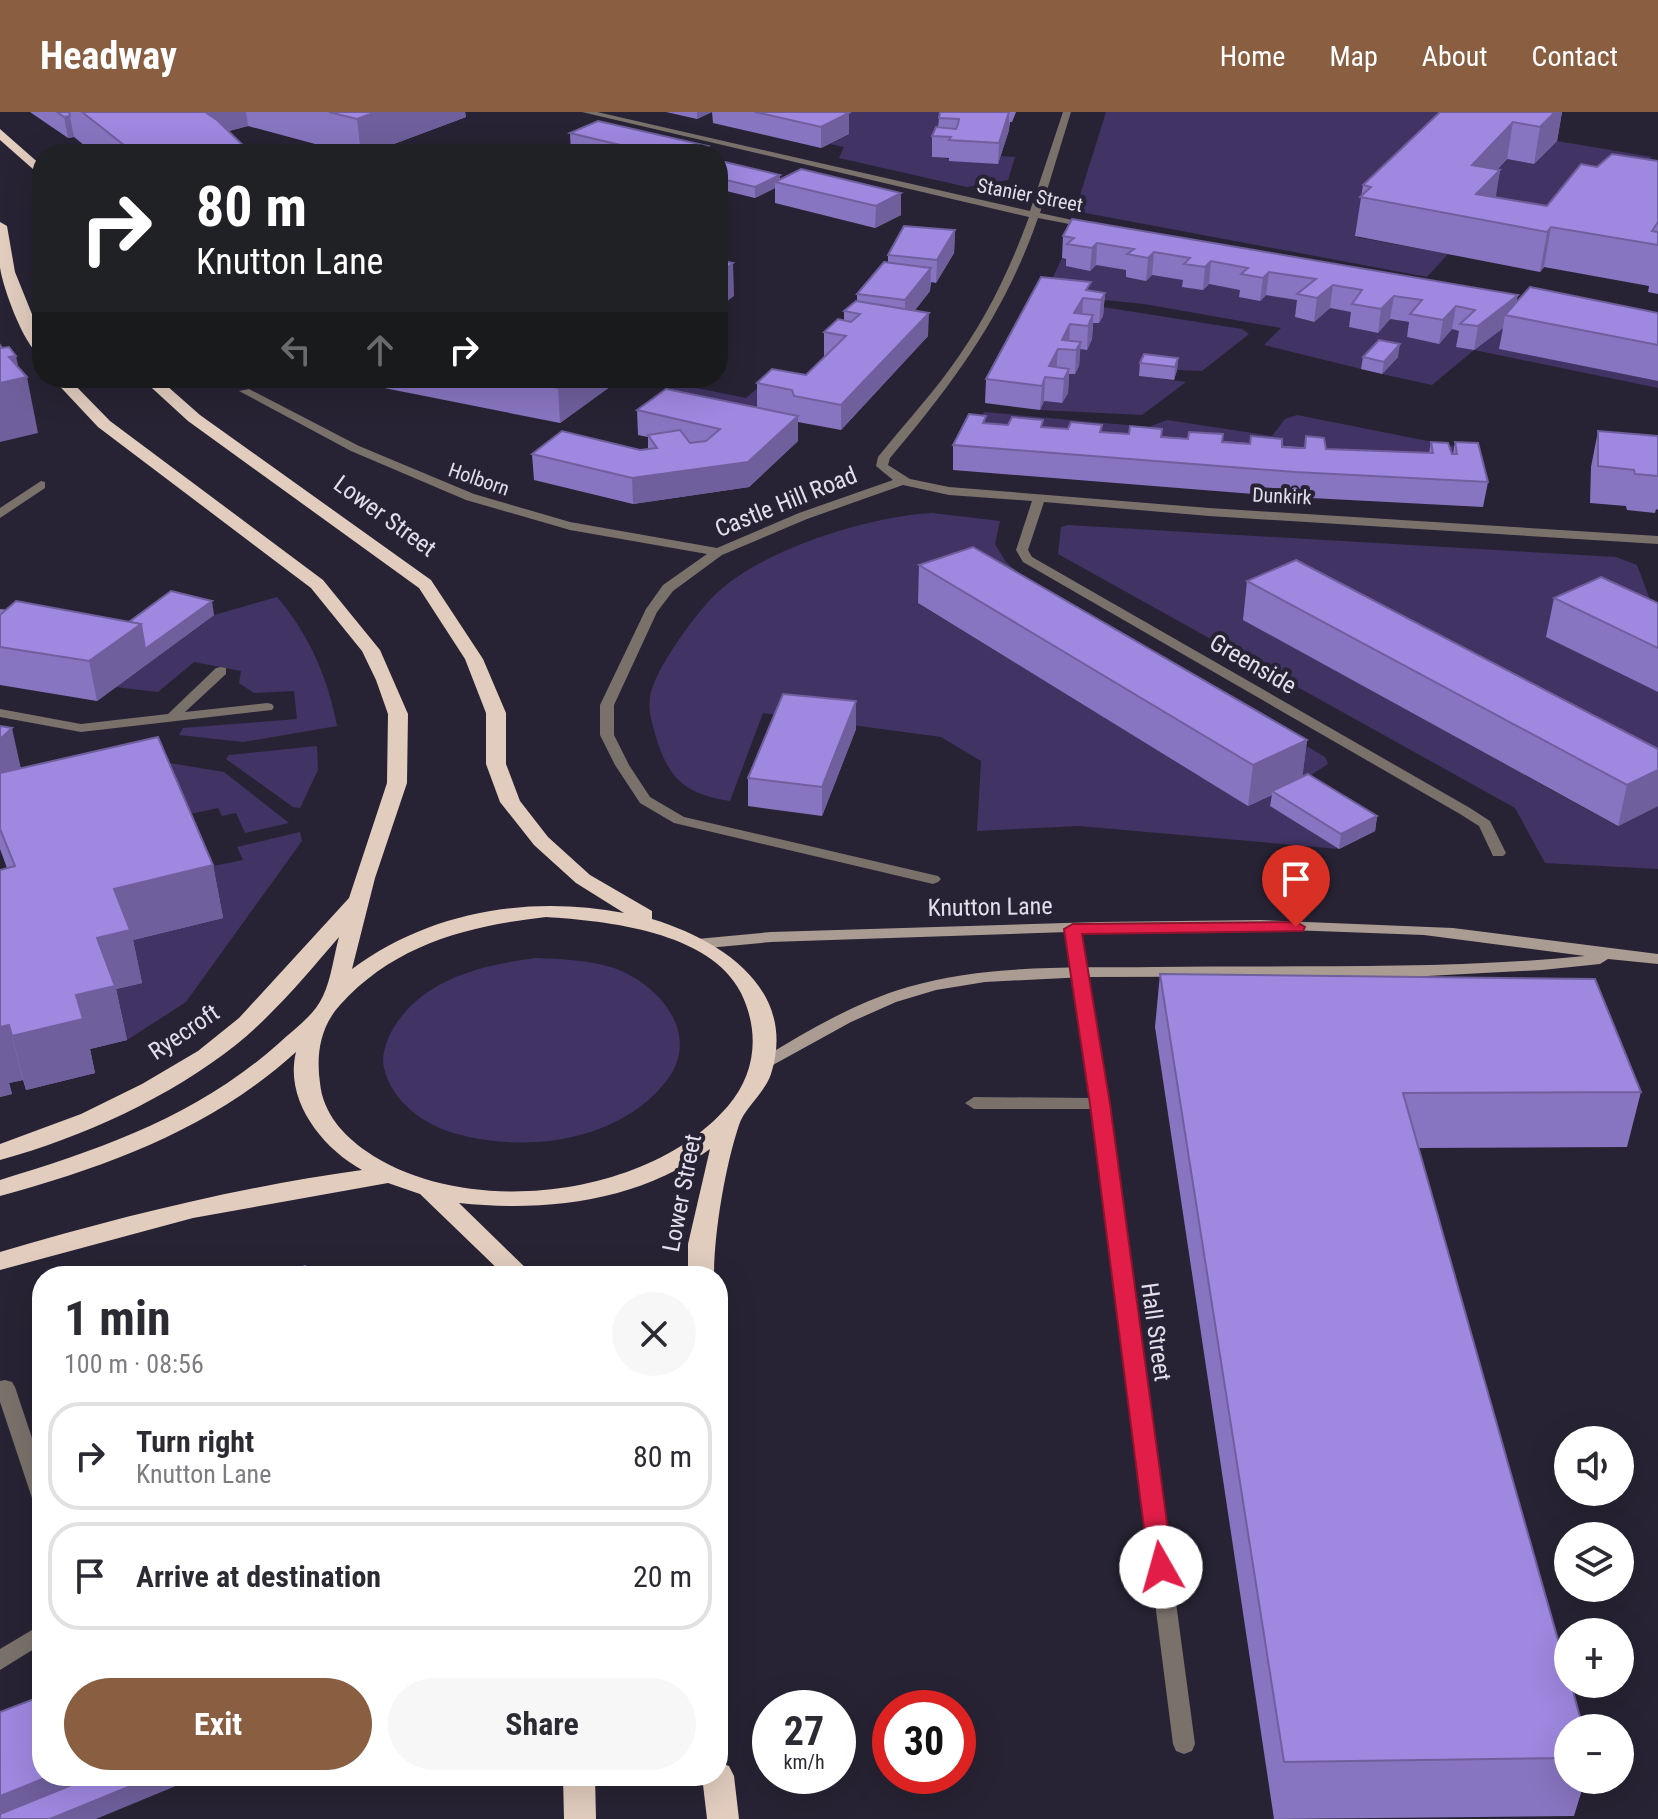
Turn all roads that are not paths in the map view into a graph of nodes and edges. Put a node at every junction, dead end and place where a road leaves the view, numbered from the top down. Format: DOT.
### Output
graph roads {
  1 [pos="586,112"];
  2 [pos="1067,112"];
  3 [pos="0,133"];
  4 [pos="724,144"];
  5 [pos="728,145"];
  6 [pos="32,163"];
  7 [pos="1031,215"];
  8 [pos="0,226"];
  9 [pos="1110,229"];
  10 [pos="32,334"];
  11 [pos="70,388"];
  12 [pos="160,388"];
  13 [pos="245,391"];
  14 [pos="905,480"];
  15 [pos="41,485"];
  16 [pos="1039,498"];
  17 [pos="3,508"];
  18 [pos="1658,540"];
  19 [pos="718,552"];
  20 [pos="221,671"];
  21 [pos="267,707"];
  22 [pos="0,713"];
  23 [pos="174,715"];
  24 [pos="1498,853"];
  25 [pos="933,879"];
  26 [pos="359,900"];
  27 [pos="665,929"];
  28 [pos="1073,929"];
  29 [pos="697,944"];
  30 [pos="1618,957"];
  31 [pos="1658,959"];
  32 [pos="1080,973"];
  33 [pos="334,996"];
  34 [pos="316,1023"];
  35 [pos="762,1066"];
  36 [pos="974,1103"];
  37 [pos="1100,1104"];
  38 [pos="728,1121"];
  39 [pos="0,1152"];
  40 [pos="389,1175"];
  41 [pos="0,1188"];
  42 [pos="429,1189"];
  43 [pos="0,1261"];
  44 [pos="510,1266"];
  45 [pos="701,1266"];
  46 [pos="5,1387"];
  47 [pos="32,1468"];
  48 [pos="32,1640"];
  49 [pos="0,1661"];
  50 [pos="1184,1744"];
  51 [pos="579,1786"];
  52 [pos="719,1786"];
  53 [pos="580,1819"];
  54 [pos="723,1819"];
  1 -- 4 [label="street, Stanier Street"];
  2 -- 7 [label="street"];
  3 -- 6 [label="highway"];
  5 -- 7 [label="street, Stanier Street"];
  7 -- 9 [label="street, Stanier Street"];
  7 -- 14 [label="street, Castle Hill Road"];
  8 -- 10 [label="highway"];
  11 -- 26 [label="highway"];
  12 -- 27 [label="highway, Lower Street"];
  13 -- 19 [label="street, Holborn"];
  14 -- 16 [label="street, Dunkirk"];
  14 -- 19 [label="street, Castle Hill Road"];
  15 -- 17 [label="street"];
  16 -- 18 [label="street, Dunkirk"];
  16 -- 24 [label="street, Greenside"];
  19 -- 25 [label="street, Castle Hill Road"];
  20 -- 23 [label="street"];
  21 -- 23 [label="street"];
  22 -- 23 [label="street"];
  26 -- 33 [label="highway"];
  26 -- 39 [label="highway, Ryecroft"];
  27 -- 29 [label="highway"];
  27 -- 33 [label="highway"];
  28 -- 29 [label="main road, Knutton Lane"];
  28 -- 30 [label="main road, Knutton Lane"];
  28 -- 32 [label="street, Hall Street"];
  29 -- 35 [label="highway"];
  30 -- 31 [label="main road, Knutton Lane"];
  30 -- 32 [label="main road, Knutton Lane"];
  32 -- 35 [label="main road, Knutton Lane"];
  32 -- 37 [label="street, Hall Street"];
  33 -- 34 [label="highway"];
  34 -- 40 [label="highway"];
  34 -- 41 [label="highway"];
  35 -- 38 [label="highway"];
  36 -- 37 [label="street"];
  37 -- 50 [label="street, Hall Street"];
  38 -- 42 [label="highway"];
  38 -- 45 [label="highway, Lower Street"];
  40 -- 42 [label="highway"];
  40 -- 43 [label="highway"];
  42 -- 44 [label="highway"];
  46 -- 47 [label="street"];
  48 -- 49 [label="street"];
  51 -- 53 [label="highway"];
  52 -- 54 [label="highway"];
}
